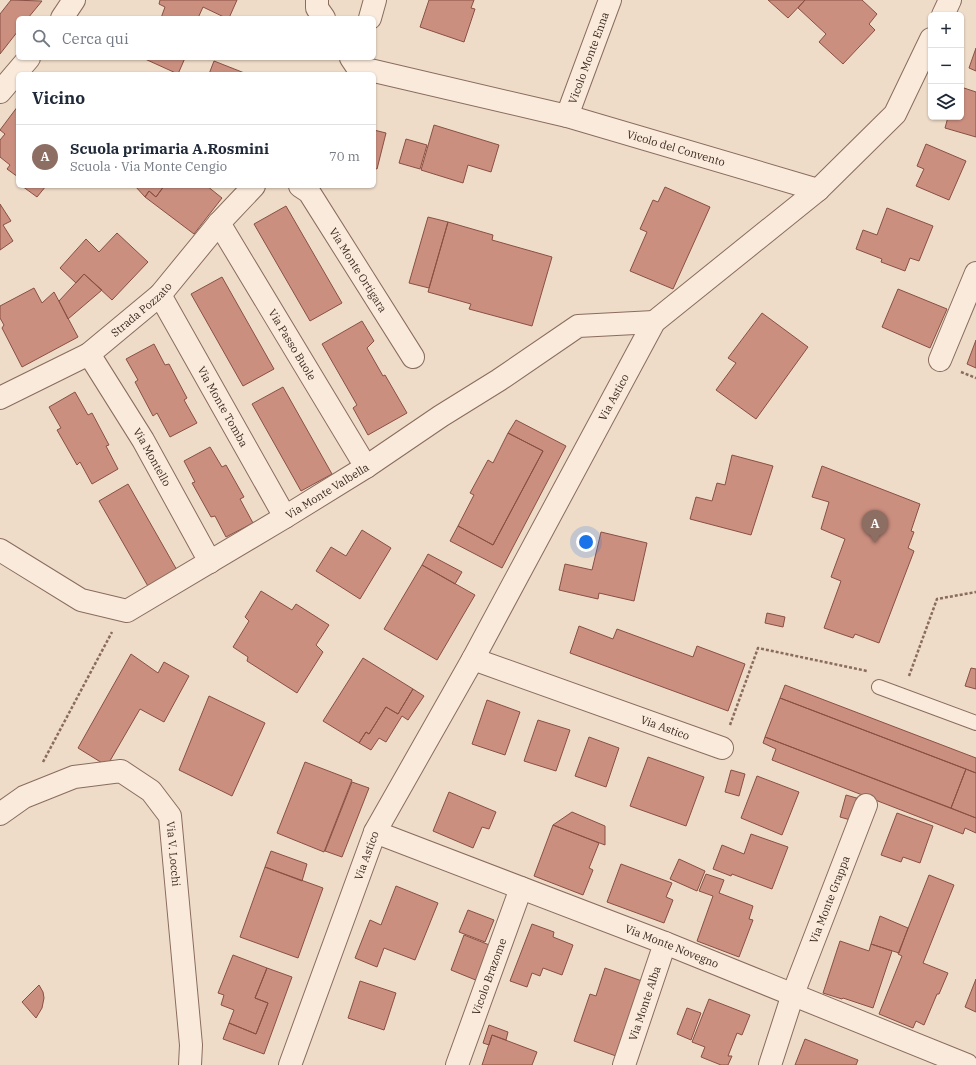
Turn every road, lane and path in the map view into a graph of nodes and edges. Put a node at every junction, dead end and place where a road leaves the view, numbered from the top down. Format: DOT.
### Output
graph roads {
  1 [pos="74,0"];
  2 [pos="317,0"];
  3 [pos="375,0"];
  4 [pos="610,0"];
  5 [pos="950,0"];
  6 [pos="944,12"];
  7 [pos="63,16"];
  8 [pos="323,16"];
  9 [pos="371,16"];
  10 [pos="928,45"];
  11 [pos="27,60"];
  12 [pos="355,64"];
  13 [pos="17,72"];
  14 [pos="16,73"];
  15 [pos="0,92"];
  16 [pos="567,116"];
  17 [pos="252,188"];
  18 [pos="303,188"];
  19 [pos="818,190"];
  20 [pos="219,223"];
  21 [pos="976,273"];
  22 [pos="160,296"];
  23 [pos="654,322"];
  24 [pos="89,354"];
  25 [pos="413,357"];
  26 [pos="940,360"];
  27 [pos="0,398"];
  28 [pos="366,467"];
  29 [pos="285,517"];
  30 [pos="0,550"];
  31 [pos="210,562"];
  32 [pos="976,592"];
  33 [pos="127,611"];
  34 [pos="473,659"];
  35 [pos="870,672"];
  36 [pos="908,680"];
  37 [pos="879,687"];
  38 [pos="976,723"];
  39 [pos="722,748"];
  40 [pos="24,797"];
  41 [pos="866,805"];
  42 [pos="0,814"];
  43 [pos="375,832"];
  44 [pos="521,888"];
  45 [pos="665,943"];
  46 [pos="793,994"];
  47 [pos="190,1065"];
  48 [pos="290,1065"];
  49 [pos="458,1065"];
  50 [pos="624,1065"];
  51 [pos="770,1065"];
  52 [pos="967,1065"];
  1 -- 7 [label="street"];
  2 -- 8 [label="street"];
  3 -- 9 [label="street"];
  4 -- 16 [label="street, Vicolo Monte Enna"];
  5 -- 6 [label="street"];
  10 -- 19 [label="street"];
  11 -- 13 [label="street"];
  12 -- 16 [label="street, Vicolo del Convento"];
  14 -- 15 [label="street"];
  16 -- 19 [label="street, Vicolo del Convento"];
  17 -- 20 [label="street, Strada Pozzato"];
  18 -- 25 [label="street, Via Monte Ortigara"];
  19 -- 23 [label="street, Via Astico"];
  20 -- 22 [label="street, Strada Pozzato"];
  20 -- 28 [label="street, Via Passo Buole"];
  21 -- 26 [label="street"];
  22 -- 24 [label="street, Strada Pozzato"];
  22 -- 29 [label="street, Via Monte Tomba"];
  23 -- 28 [label="street, Via Monte Valbella"];
  23 -- 34 [label="street, Via Astico"];
  24 -- 27 [label="street, Strada Pozzato"];
  24 -- 31 [label="street, Via Montello"];
  28 -- 29 [label="street, Via Monte Valbella"];
  29 -- 31 [label="street, Via Monte Valbella"];
  30 -- 33 [label="street"];
  31 -- 33 [label="street, Via Monte Valbella"];
  32 -- 36 [label="path"];
  33 -- 40 [label="path"];
  34 -- 39 [label="street, Via Astico"];
  34 -- 43 [label="street, Via Astico"];
  35 -- 39 [label="path"];
  37 -- 38 [label="lane"];
  40 -- 42 [label="street, Via V. Locchi"];
  40 -- 47 [label="street, Via V. Locchi"];
  41 -- 46 [label="street, Via Monte Grappa"];
  43 -- 44 [label="street, Via Monte Novegno"];
  43 -- 48 [label="street, Via Astico"];
  44 -- 45 [label="street, Via Monte Novegno"];
  44 -- 49 [label="street, Vicolo Brazome"];
  45 -- 46 [label="street, Via Monte Novegno"];
  45 -- 50 [label="street, Via Monte Alba"];
  46 -- 51 [label="street, Via Monte Grappa"];
  46 -- 52 [label="street, Via Monte Novegno"];
}
